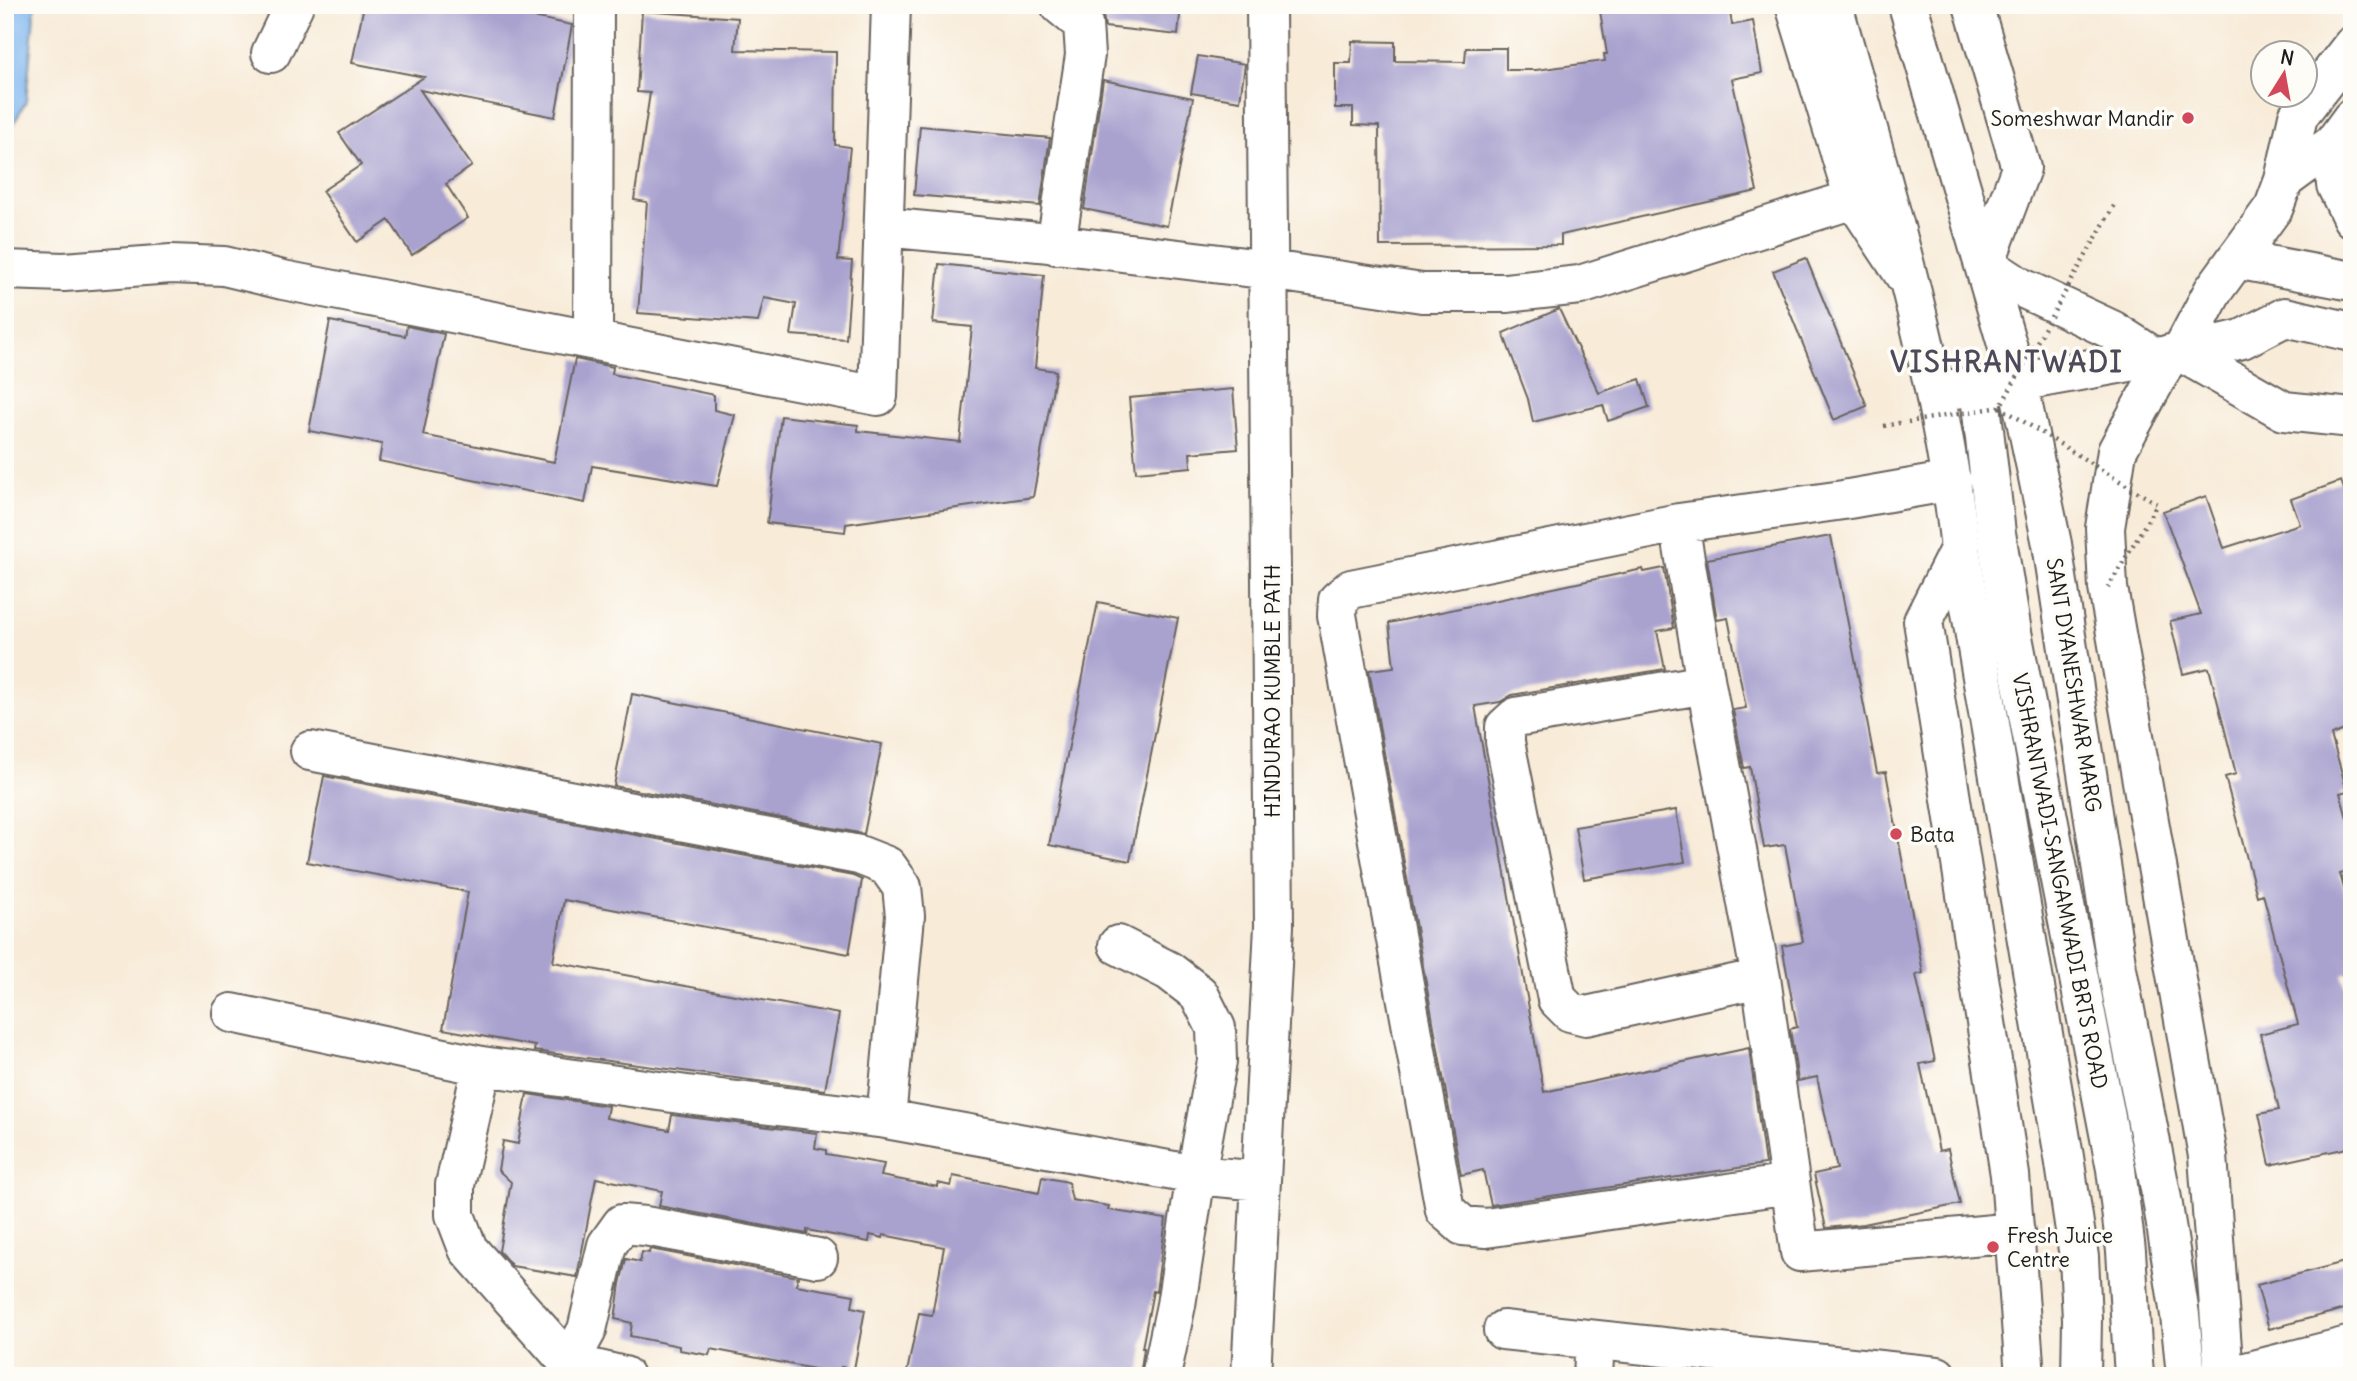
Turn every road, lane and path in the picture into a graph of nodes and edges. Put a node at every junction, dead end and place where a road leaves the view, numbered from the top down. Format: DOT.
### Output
graph roads {
  1 [pos="294,5"];
  2 [pos="594,5"];
  3 [pos="891,5"];
  4 [pos="1060,5"];
  5 [pos="1266,5"];
  6 [pos="1796,5"];
  7 [pos="1833,5"];
  8 [pos="1908,5"];
  9 [pos="1973,5"];
  10 [pos="2352,46"];
  11 [pos="271,53"];
  12 [pos="2342,131"];
  13 [pos="2284,180"];
  14 [pos="1854,199"];
  15 [pos="2115,204"];
  16 [pos="2352,218"];
  17 [pos="884,227"];
  18 [pos="1056,245"];
  19 [pos="2236,259"];
  20 [pos="1985,264"];
  21 [pos="5,270"];
  22 [pos="1270,270"];
  23 [pos="1908,281"];
  24 [pos="2352,281"];
  25 [pos="2352,332"];
  26 [pos="593,340"];
  27 [pos="2168,354"];
  28 [pos="1935,391"];
  29 [pos="1999,392"];
  30 [pos="2352,418"];
  31 [pos="1884,426"];
  32 [pos="1952,481"];
  33 [pos="1679,523"];
  34 [pos="1960,548"];
  35 [pos="2108,588"];
  36 [pos="1706,684"];
  37 [pos="310,751"];
  38 [pos="1118,945"];
  39 [pos="1761,978"];
  40 [pos="232,1013"];
  41 [pos="482,1066"];
  42 [pos="886,1119"];
  43 [pos="1196,1175"];
  44 [pos="1261,1181"];
  45 [pos="1790,1184"];
  46 [pos="2015,1232"];
  47 [pos="818,1258"];
  48 [pos="1503,1330"];
  49 [pos="2352,1345"];
  50 [pos="1594,1358"];
  51 [pos="569,1369"];
  52 [pos="624,1376"];
  53 [pos="1161,1376"];
  54 [pos="1251,1376"];
  55 [pos="1937,1376"];
  56 [pos="2025,1376"];
  57 [pos="2081,1376"];
  58 [pos="2134,1376"];
  59 [pos="2186,1376"];
  60 [pos="2227,1376"];
  1 -- 11 [label="street"];
  2 -- 26 [label="street"];
  3 -- 17 [label="street"];
  4 -- 18 [label="street"];
  5 -- 22 [label="street, HINDURAO KUMBLE PATH"];
  6 -- 14 [label="street"];
  7 -- 23 [label="street"];
  8 -- 20 [label="street, SANT DYANESHWAR MARG"];
  9 -- 20 [label="street"];
  10 -- 13 [label="street"];
  12 -- 13 [label="street"];
  12 -- 16 [label="street"];
  13 -- 19 [label="street"];
  14 -- 22 [label="street"];
  14 -- 23 [label="street"];
  15 -- 29 [label="path, bridge"];
  17 -- 18 [label="street"];
  17 -- 26 [label="street"];
  18 -- 22 [label="street"];
  19 -- 24 [label="street"];
  19 -- 27 [label="street"];
  20 -- 27 [label="street"];
  20 -- 29 [label="street, SANT DYANESHWAR MARG"];
  21 -- 26 [label="street"];
  22 -- 44 [label="street, HINDURAO KUMBLE PATH"];
  23 -- 28 [label="street"];
  25 -- 27 [label="street"];
  27 -- 29 [label="street"];
  27 -- 30 [label="street"];
  27 -- 35 [label="street"];
  28 -- 29 [label="street"];
  28 -- 32 [label="street"];
  29 -- 31 [label="path, bridge"];
  29 -- 35 [label="path, bridge"];
  29 -- 58 [label="street, VISHRANTWADI-SANGAMWADI BRTS ROAD"];
  29 -- 59 [label="street, SANT DYANESHWAR MARG"];
  32 -- 33 [label="street"];
  32 -- 34 [label="street"];
  33 -- 36 [label="street"];
  33 -- 45 [label="street"];
  34 -- 46 [label="street"];
  34 -- 57 [label="street"];
  35 -- 60 [label="street"];
  36 -- 39 [label="street"];
  36 -- 39 [label="street"];
  37 -- 42 [label="street"];
  38 -- 43 [label="street"];
  39 -- 45 [label="street"];
  40 -- 41 [label="street"];
  41 -- 42 [label="street"];
  41 -- 51 [label="street"];
  42 -- 43 [label="street"];
  43 -- 44 [label="street"];
  43 -- 53 [label="street"];
  44 -- 54 [label="street, HINDURAO KUMBLE PATH"];
  45 -- 46 [label="street"];
  46 -- 56 [label="street"];
  47 -- 51 [label="street"];
  48 -- 50 [label="street"];
  49 -- 60 [label="street"];
  50 -- 55 [label="street"];
  51 -- 52 [label="street"];
}
